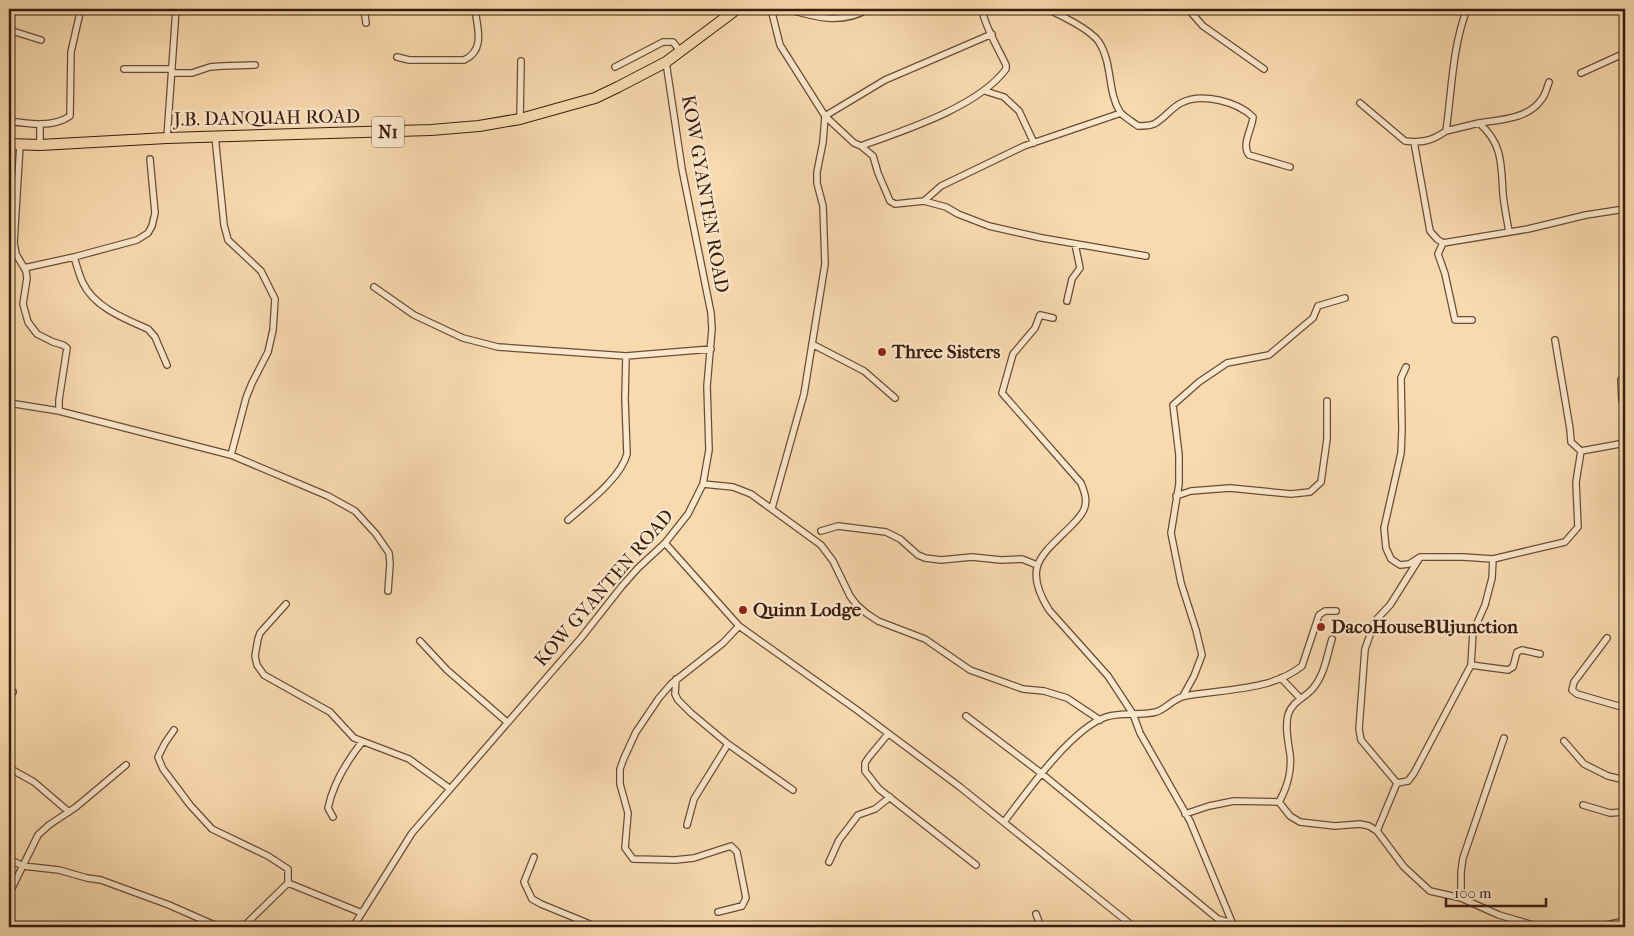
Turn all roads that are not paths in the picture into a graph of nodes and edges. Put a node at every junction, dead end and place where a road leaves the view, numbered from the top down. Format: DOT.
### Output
graph roads {
  1 [pos="78,9"];
  2 [pos="176,9"];
  3 [pos="364,9"];
  4 [pos="475,9"];
  5 [pos="737,9"];
  6 [pos="771,9"];
  7 [pos="787,9"];
  8 [pos="868,9"];
  9 [pos="986,9"];
  10 [pos="1047,9"];
  11 [pos="1188,9"];
  12 [pos="1467,9"];
  13 [pos="366,23"];
  14 [pos="9,30"];
  15 [pos="992,34"];
  16 [pos="42,40"];
  17 [pos="681,52"];
  18 [pos="1625,53"];
  19 [pos="397,57"];
  20 [pos="521,61"];
  21 [pos="666,62"];
  22 [pos="255,65"];
  23 [pos="615,67"];
  24 [pos="124,69"];
  25 [pos="1264,69"];
  26 [pos="172,71"];
  27 [pos="1581,73"];
  28 [pos="1549,82"];
  29 [pos="986,91"];
  30 [pos="1360,103"];
  31 [pos="1121,113"];
  32 [pos="825,116"];
  33 [pos="520,119"];
  34 [pos="9,121"];
  35 [pos="1479,123"];
  36 [pos="40,124"];
  37 [pos="1446,131"];
  38 [pos="215,136"];
  39 [pos="167,138"];
  40 [pos="1414,142"];
  41 [pos="1034,143"];
  42 [pos="9,144"];
  43 [pos="20,145"];
  44 [pos="40,145"];
  45 [pos="861,146"];
  46 [pos="150,160"];
  47 [pos="1290,167"];
  48 [pos="924,201"];
  49 [pos="1625,209"];
  50 [pos="12,225"];
  51 [pos="1509,232"];
  52 [pos="1443,243"];
  53 [pos="1075,244"];
  54 [pos="1146,256"];
  55 [pos="74,257"];
  56 [pos="24,268"];
  57 [pos="374,287"];
  58 [pos="1345,298"];
  59 [pos="1067,301"];
  60 [pos="1053,318"];
  61 [pos="1472,320"];
  62 [pos="1555,340"];
  63 [pos="812,344"];
  64 [pos="711,349"];
  65 [pos="626,356"];
  66 [pos="168,365"];
  67 [pos="1406,367"];
  68 [pos="1621,380"];
  69 [pos="895,398"];
  70 [pos="1327,401"];
  71 [pos="9,403"];
  72 [pos="1625,409"];
  73 [pos="60,411"];
  74 [pos="1625,443"];
  75 [pos="1581,451"];
  76 [pos="231,454"];
  77 [pos="703,484"];
  78 [pos="1176,496"];
  79 [pos="772,508"];
  80 [pos="568,520"];
  81 [pos="821,531"];
  82 [pos="665,543"];
  83 [pos="1420,557"];
  84 [pos="1493,559"];
  85 [pos="1036,565"];
  86 [pos="388,591"];
  87 [pos="286,604"];
  88 [pos="1336,611"];
  89 [pos="739,626"];
  90 [pos="1607,638"];
  91 [pos="1332,639"];
  92 [pos="420,641"];
  93 [pos="1540,654"];
  94 [pos="1471,665"];
  95 [pos="1281,678"];
  96 [pos="676,679"];
  97 [pos="9,691"];
  98 [pos="1183,696"];
  99 [pos="9,698"];
  100 [pos="1300,698"];
  101 [pos="1625,708"];
  102 [pos="1133,714"];
  103 [pos="966,716"];
  104 [pos="1100,720"];
  105 [pos="507,722"];
  106 [pos="174,730"];
  107 [pos="888,734"];
  108 [pos="1504,738"];
  109 [pos="1564,741"];
  110 [pos="362,742"];
  111 [pos="728,744"];
  112 [pos="126,765"];
  113 [pos="9,768"];
  114 [pos="1041,773"];
  115 [pos="1625,780"];
  116 [pos="1397,783"];
  117 [pos="449,788"];
  118 [pos="793,790"];
  119 [pos="890,797"];
  120 [pos="1279,802"];
  121 [pos="1583,805"];
  122 [pos="69,812"];
  123 [pos="1625,812"];
  124 [pos="1185,814"];
  125 [pos="333,817"];
  126 [pos="1004,822"];
  127 [pos="687,825"];
  128 [pos="1377,831"];
  129 [pos="534,857"];
  130 [pos="9,859"];
  131 [pos="829,862"];
  132 [pos="976,865"];
  133 [pos="23,866"];
  134 [pos="288,883"];
  135 [pos="9,894"];
  136 [pos="1460,898"];
  137 [pos="718,912"];
  138 [pos="362,913"];
  139 [pos="1036,914"];
  140 [pos="1625,917"];
  141 [pos="1233,925"];
  142 [pos="219,927"];
  143 [pos="243,927"];
  144 [pos="353,927"];
  145 [pos="598,927"];
  146 [pos="1041,927"];
  147 [pos="1134,927"];
  148 [pos="1540,927"];
  149 [pos="1597,927"];
  1 -- 36 [label="street"];
  2 -- 26 [label="street"];
  3 -- 13 [label="street"];
  4 -- 19 [label="street"];
  5 -- 17 [label="highway, J.B. DANQUAH ROAD / N1"];
  6 -- 32 [label="street"];
  7 -- 8 [label="street"];
  9 -- 15 [label="street"];
  10 -- 31 [label="street"];
  11 -- 25 [label="street"];
  12 -- 37 [label="street"];
  14 -- 16 [label="street"];
  15 -- 29 [label="street"];
  15 -- 32 [label="street"];
  17 -- 21 [label="highway, J.B. DANQUAH ROAD / N1"];
  17 -- 23 [label="street"];
  18 -- 27 [label="street"];
  20 -- 33 [label="street"];
  21 -- 33 [label="highway, J.B. DANQUAH ROAD / N1"];
  21 -- 64 [label="street, KOW GYANTEN ROAD"];
  22 -- 26 [label="street"];
  24 -- 26 [label="street"];
  26 -- 39 [label="street"];
  28 -- 35 [label="street"];
  29 -- 41 [label="street"];
  29 -- 45 [label="street"];
  30 -- 40 [label="street"];
  31 -- 41 [label="street"];
  31 -- 47 [label="street"];
  32 -- 45 [label="street"];
  32 -- 63 [label="street"];
  33 -- 38 [label="highway, J.B. DANQUAH ROAD / N1"];
  34 -- 36 [label="street"];
  35 -- 37 [label="street"];
  35 -- 51 [label="street"];
  36 -- 44 [label="street"];
  37 -- 40 [label="street"];
  38 -- 39 [label="highway, J.B. DANQUAH ROAD / N1"];
  38 -- 76 [label="street"];
  39 -- 44 [label="highway, J.B. DANQUAH ROAD / N1"];
  40 -- 52 [label="street"];
  41 -- 48 [label="street"];
  42 -- 43 [label="highway, J.B. DANQUAH ROAD / N1"];
  43 -- 44 [label="highway, J.B. DANQUAH ROAD / N1"];
  43 -- 50 [label="street"];
  45 -- 48 [label="street"];
  46 -- 55 [label="street"];
  48 -- 53 [label="street"];
  49 -- 51 [label="street"];
  50 -- 56 [label="street"];
  51 -- 52 [label="street"];
  52 -- 61 [label="street"];
  53 -- 54 [label="street"];
  53 -- 59 [label="street"];
  55 -- 56 [label="street"];
  55 -- 66 [label="street"];
  56 -- 73 [label="street"];
  57 -- 65 [label="street"];
  58 -- 78 [label="street"];
  60 -- 85 [label="street"];
  62 -- 75 [label="street"];
  63 -- 69 [label="street"];
  63 -- 79 [label="street"];
  64 -- 65 [label="street"];
  64 -- 77 [label="street, KOW GYANTEN ROAD"];
  65 -- 80 [label="street"];
  67 -- 83 [label="street"];
  68 -- 72 [label="street"];
  70 -- 78 [label="street"];
  71 -- 73 [label="street"];
  73 -- 76 [label="street"];
  74 -- 75 [label="street"];
  75 -- 84 [label="street"];
  76 -- 86 [label="street"];
  77 -- 79 [label="street"];
  77 -- 82 [label="street, KOW GYANTEN ROAD"];
  78 -- 98 [label="street"];
  79 -- 104 [label="street"];
  81 -- 85 [label="street"];
  82 -- 89 [label="street"];
  82 -- 105 [label="street, KOW GYANTEN ROAD"];
  83 -- 84 [label="street"];
  83 -- 116 [label="street"];
  84 -- 94 [label="street"];
  85 -- 102 [label="street"];
  87 -- 110 [label="street"];
  88 -- 95 [label="street"];
  89 -- 96 [label="street"];
  89 -- 107 [label="street"];
  90 -- 101 [label="street"];
  91 -- 100 [label="street"];
  92 -- 105 [label="street"];
  93 -- 94 [label="street"];
  94 -- 116 [label="street"];
  95 -- 98 [label="street"];
  95 -- 100 [label="street"];
  96 -- 111 [label="street"];
  96 -- 137 [label="street"];
  97 -- 99 [label="street"];
  98 -- 102 [label="street"];
  100 -- 120 [label="street"];
  102 -- 104 [label="street"];
  102 -- 124 [label="street"];
  103 -- 114 [label="street"];
  104 -- 114 [label="street"];
  105 -- 117 [label="street, KOW GYANTEN ROAD"];
  106 -- 134 [label="street"];
  107 -- 119 [label="street"];
  107 -- 126 [label="street"];
  108 -- 136 [label="street"];
  109 -- 115 [label="street"];
  110 -- 117 [label="street"];
  110 -- 125 [label="street"];
  111 -- 118 [label="street"];
  111 -- 127 [label="street"];
  112 -- 122 [label="street"];
  113 -- 122 [label="street"];
  114 -- 126 [label="street"];
  114 -- 141 [label="street"];
  116 -- 128 [label="street"];
  117 -- 138 [label="street, KOW GYANTEN ROAD"];
  119 -- 131 [label="street"];
  119 -- 132 [label="street"];
  120 -- 124 [label="street"];
  120 -- 128 [label="street"];
  121 -- 123 [label="street"];
  122 -- 133 [label="street"];
  124 -- 141 [label="street"];
  126 -- 147 [label="street"];
  128 -- 136 [label="street"];
  129 -- 145 [label="street"];
  130 -- 133 [label="street"];
  133 -- 135 [label="street"];
  133 -- 142 [label="street"];
  134 -- 138 [label="street"];
  134 -- 143 [label="street"];
  136 -- 148 [label="street"];
  138 -- 144 [label="street, KOW GYANTEN ROAD"];
  139 -- 146 [label="street"];
  140 -- 149 [label="street"];
}
